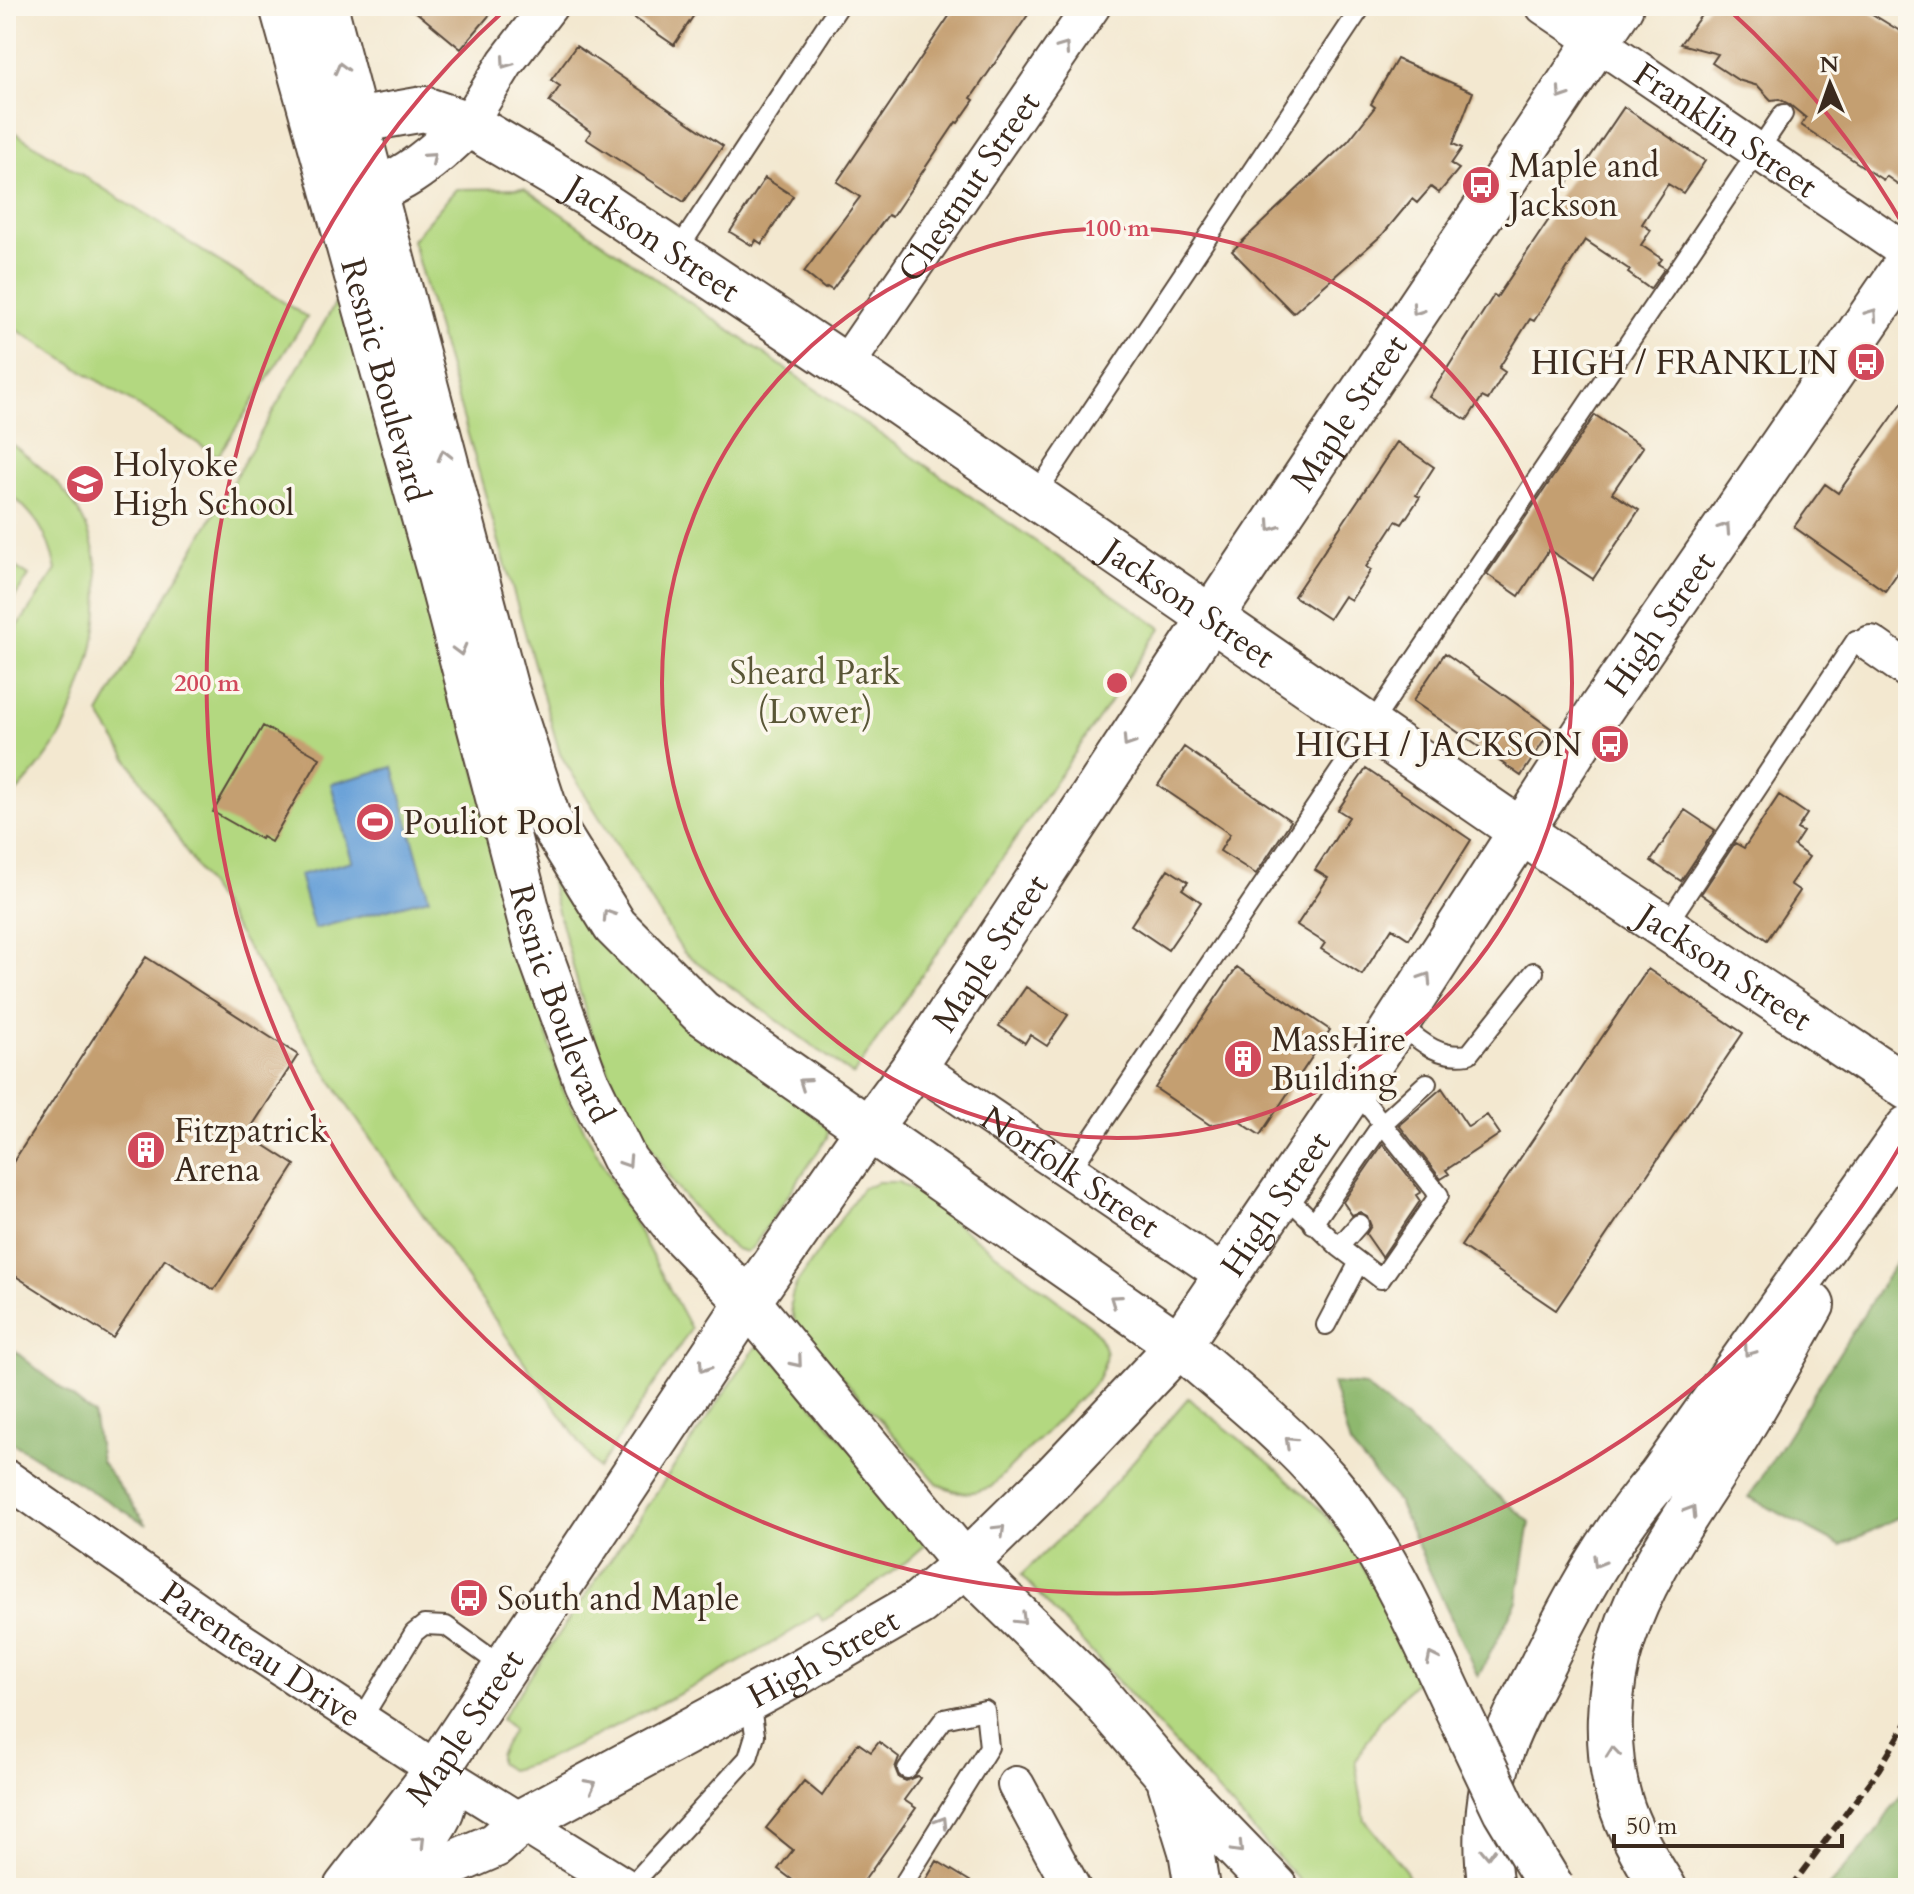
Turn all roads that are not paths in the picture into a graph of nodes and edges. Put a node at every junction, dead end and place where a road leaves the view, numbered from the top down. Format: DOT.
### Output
graph roads {
  1 [pos="282,6"];
  2 [pos="325,6"];
  3 [pos="549,6"];
  4 [pos="839,6"];
  5 [pos="1092,6"];
  6 [pos="1362,6"];
  7 [pos="1544,6"];
  8 [pos="1609,24"];
  9 [pos="1783,114"];
  10 [pos="468,124"];
  11 [pos="336,127"];
  12 [pos="1759,151"];
  13 [pos="355,198"];
  14 [pos="676,253"];
  15 [pos="1908,253"];
  16 [pos="1908,262"];
  17 [pos="845,366"];
  18 [pos="1034,497"];
  19 [pos="1210,619"];
  20 [pos="1871,644"];
  21 [pos="1908,670"];
  22 [pos="1369,727"];
  23 [pos="1522,831"];
  24 [pos="1665,927"];
  25 [pos="1534,972"];
  26 [pos="1397,1022"];
  27 [pos="915,1066"];
  28 [pos="1427,1083"];
  29 [pos="1354,1088"];
  30 [pos="1908,1088"];
  31 [pos="1382,1124"];
  32 [pos="869,1128"];
  33 [pos="1908,1128"];
  34 [pos="1908,1134"];
  35 [pos="1070,1171"];
  36 [pos="1299,1209"];
  37 [pos="1359,1224"];
  38 [pos="1339,1247"];
  39 [pos="1359,1262"];
  40 [pos="1227,1277"];
  41 [pos="748,1302"];
  42 [pos="1326,1325"];
  43 [pos="1179,1345"];
  44 [pos="6,1478"];
  45 [pos="965,1564"];
  46 [pos="503,1667"];
  47 [pos="750,1699"];
  48 [pos="361,1720"];
  49 [pos="907,1769"];
  50 [pos="437,1770"];
  51 [pos="1166,1774"];
  52 [pos="1016,1785"];
  53 [pos="522,1821"];
  54 [pos="346,1888"];
  55 [pos="359,1888"];
  56 [pos="386,1888"];
  57 [pos="628,1888"];
  58 [pos="901,1888"];
  59 [pos="1072,1888"];
  60 [pos="1197,1888"];
  61 [pos="1276,1888"];
  62 [pos="1491,1888"];
  63 [pos="1552,1888"];
  64 [pos="1664,1888"];
  1 -- 11 [label="main road, Resnic Boulevard"];
  11 -- 2 [label="main road, Resnic Boulevard, one-way"];
  3 -- 10 [label="street, one-way"];
  4 -- 14 [label="lane"];
  17 -- 5 [label="street, Chestnut Street, one-way"];
  6 -- 18 [label="lane"];
  7 -- 8 [label="street, Franklin Street"];
  8 -- 12 [label="street, Franklin Street"];
  8 -- 19 [label="main road, Maple Street, one-way"];
  9 -- 12 [label="lane"];
  10 -- 11 [label="main road, Jackson Street"];
  13 -- 10 [label="main road, one-way"];
  10 -- 14 [label="main road, Jackson Street"];
  11 -- 13 [label="main road, Resnic Boulevard"];
  12 -- 15 [label="street, Franklin Street"];
  12 -- 22 [label="lane"];
  32 -- 13 [label="main road, Resnic Boulevard, one-way"];
  13 -- 41 [label="main road, Resnic Boulevard, one-way"];
  14 -- 17 [label="main road, Jackson Street"];
  23 -- 16 [label="main road, High Street, one-way"];
  17 -- 18 [label="main road, Jackson Street"];
  18 -- 19 [label="main road, Jackson Street"];
  19 -- 22 [label="main road, Jackson Street"];
  19 -- 27 [label="main road, Maple Street, one-way"];
  20 -- 21 [label="street"];
  20 -- 24 [label="lane"];
  22 -- 23 [label="main road, Jackson Street"];
  22 -- 35 [label="lane"];
  23 -- 24 [label="main road, Jackson Street"];
  26 -- 23 [label="main road, High Street, one-way"];
  24 -- 30 [label="main road, Jackson Street"];
  25 -- 26 [label="lane"];
  26 -- 29 [label="main road, High Street"];
  27 -- 32 [label="main road, Maple Street"];
  27 -- 35 [label="street, Norfolk Street"];
  28 -- 31 [label="lane"];
  29 -- 31 [label="lane"];
  29 -- 36 [label="main road, High Street"];
  31 -- 36 [label="lane"];
  31 -- 39 [label="lane"];
  32 -- 41 [label="main road, Maple Street"];
  43 -- 32 [label="main road, Resnic Boulevard, one-way"];
  33 -- 62 [label="main road, one-way"];
  64 -- 34 [label="main road, one-way"];
  35 -- 40 [label="street, Norfolk Street"];
  36 -- 38 [label="lane"];
  36 -- 40 [label="main road, High Street"];
  37 -- 38 [label="lane"];
  38 -- 39 [label="lane"];
  39 -- 42 [label="lane"];
  40 -- 43 [label="main road, High Street"];
  41 -- 45 [label="main road, Resnic Boulevard, one-way"];
  41 -- 46 [label="main road, Maple Street, one-way"];
  45 -- 43 [label="main road, High Street, one-way"];
  63 -- 43 [label="main road, Resnic Boulevard, one-way, bridge"];
  44 -- 48 [label="street, Parenteau Drive"];
  45 -- 47 [label="main road, High Street"];
  45 -- 51 [label="main road, Resnic Boulevard, one-way"];
  46 -- 48 [label="lane"];
  46 -- 50 [label="main road, Maple Street"];
  53 -- 47 [label="main road, High Street, one-way"];
  47 -- 57 [label="lane"];
  48 -- 50 [label="street, Parenteau Drive"];
  58 -- 49 [label="lane, one-way"];
  50 -- 53 [label="street, Parenteau Drive"];
  50 -- 54 [label="main road, Maple Street"];
  55 -- 50 [label="main road, one-way"];
  51 -- 60 [label="main road"];
  51 -- 61 [label="main road, Resnic Boulevard, one-way"];
  52 -- 59 [label="street"];
  53 -- 56 [label="main road, High Street"];
  53 -- 57 [label="street, Parenteau Drive"];
}
